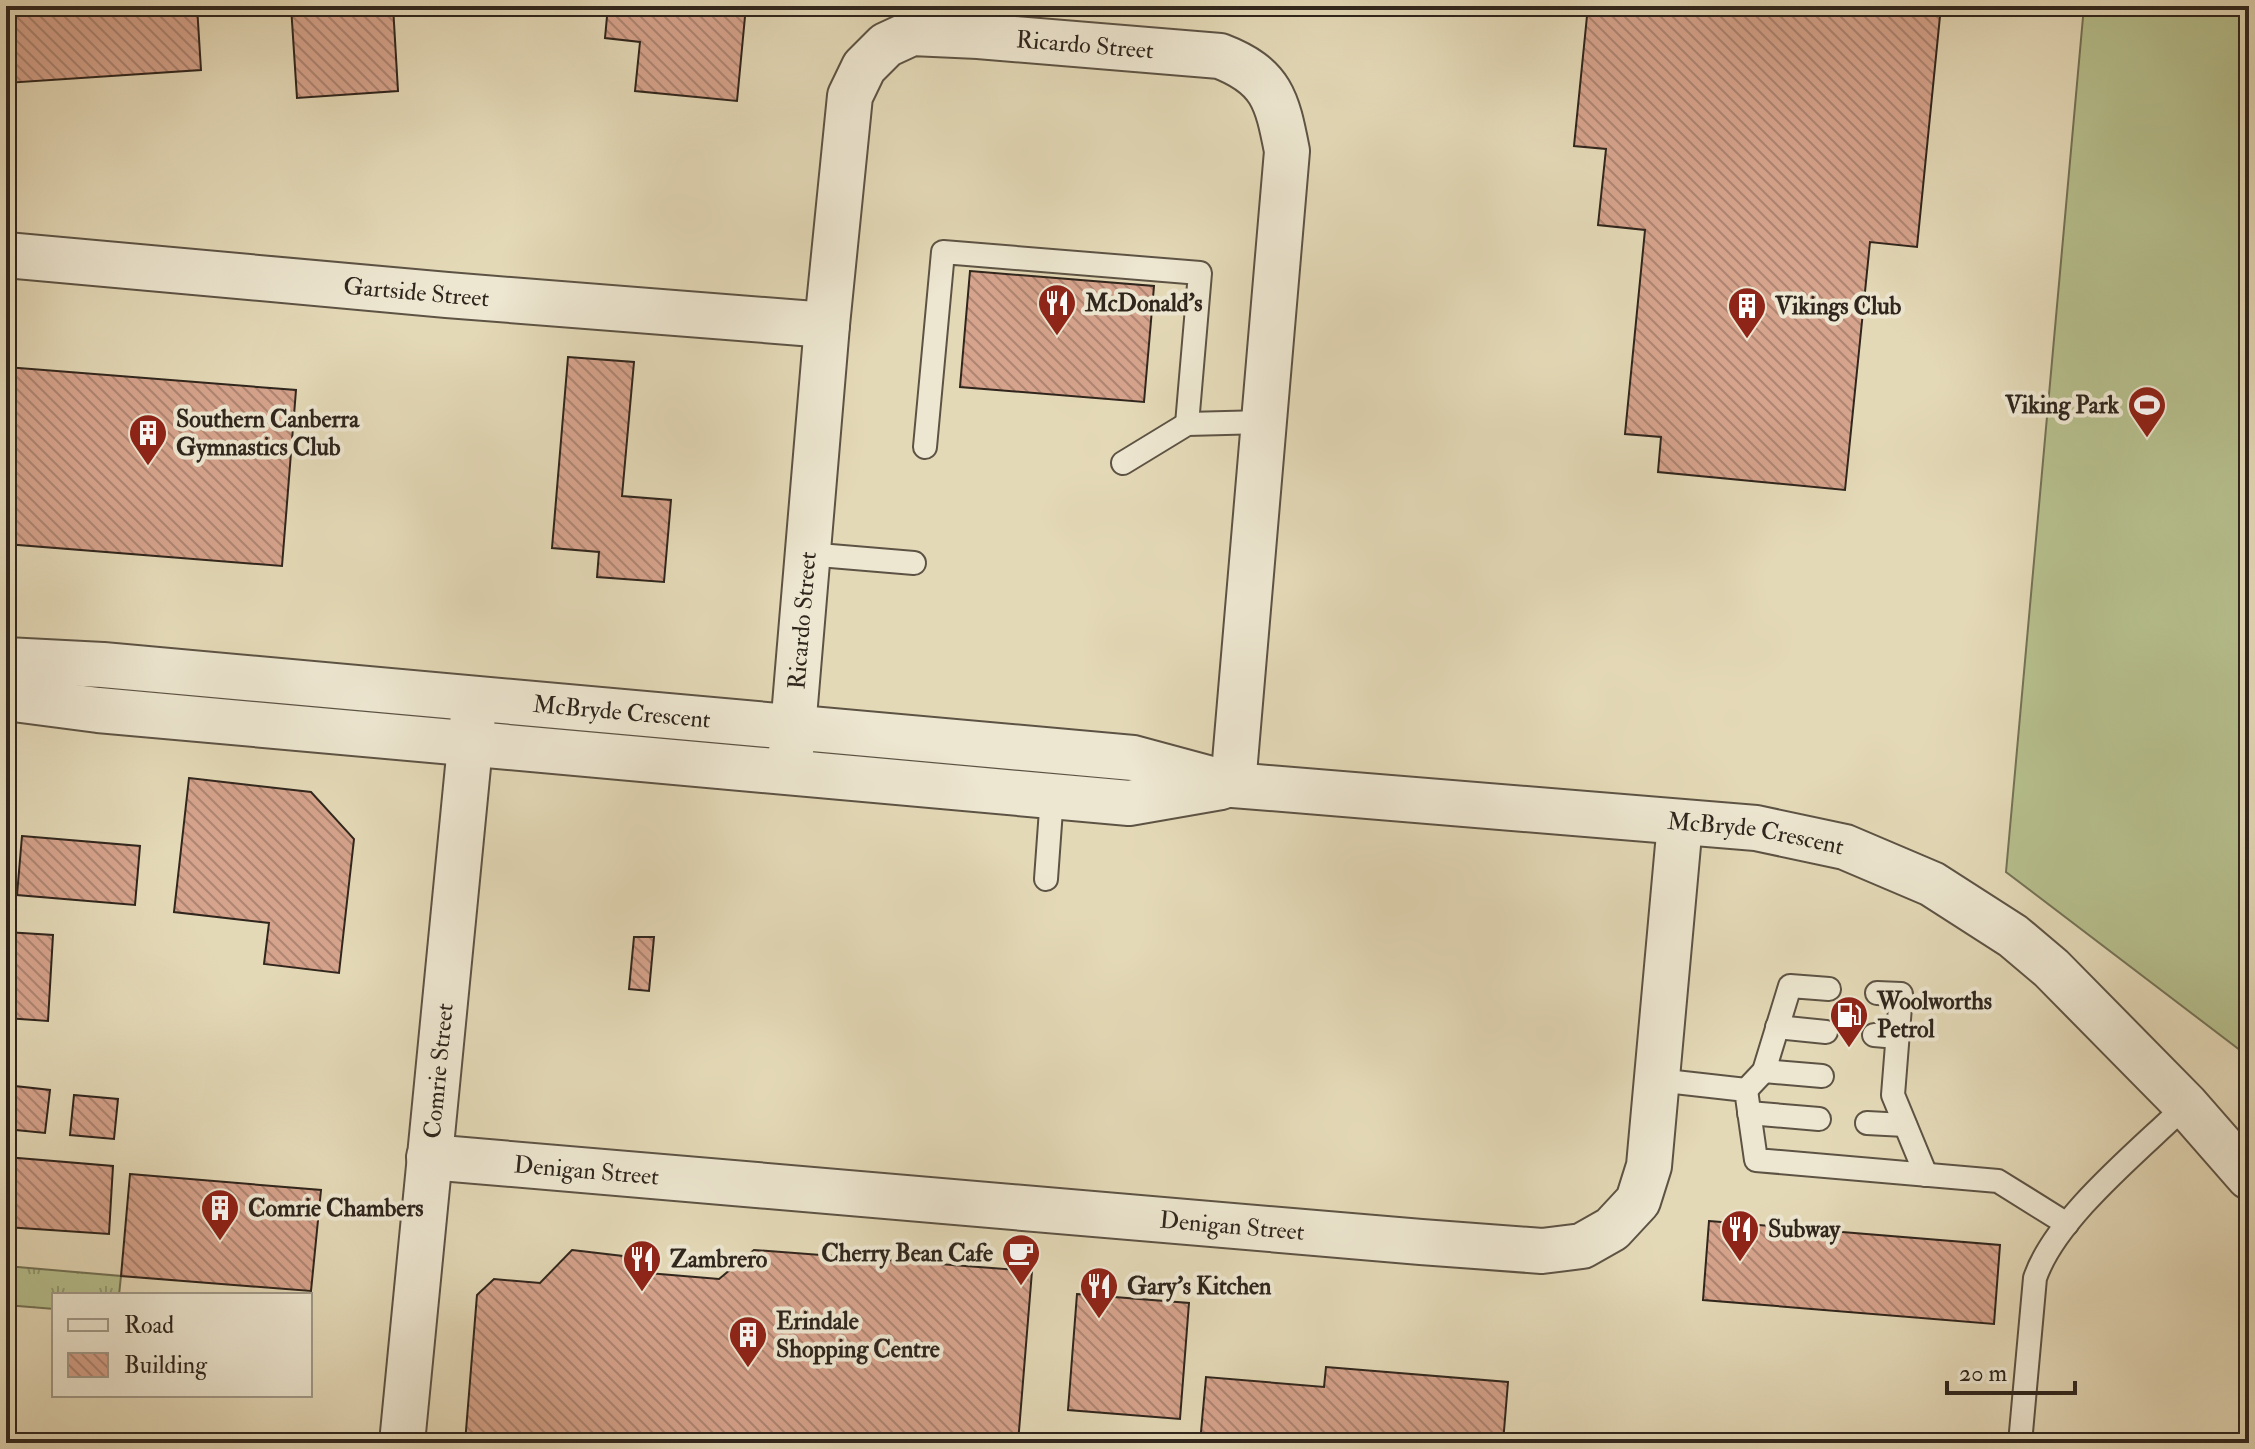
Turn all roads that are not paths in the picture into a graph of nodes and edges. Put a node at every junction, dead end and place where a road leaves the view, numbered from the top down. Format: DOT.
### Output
graph roads {
  1 [pos="6,255"];
  2 [pos="827,325"];
  3 [pos="1264,422"];
  4 [pos="1187,424"];
  5 [pos="925,447"];
  6 [pos="1123,463"];
  7 [pos="807,554"];
  8 [pos="914,563"];
  9 [pos="6,660"];
  10 [pos="6,698"];
  11 [pos="474,699"];
  12 [pos="792,727"];
  13 [pos="470,743"];
  14 [pos="789,772"];
  15 [pos="1233,785"];
  16 [pos="1052,796"];
  17 [pos="1680,823"];
  18 [pos="1046,879"];
  19 [pos="1829,989"];
  20 [pos="1877,993"];
  21 [pos="1777,1027"];
  22 [pos="1826,1032"];
  23 [pos="1874,1035"];
  24 [pos="1897,1037"];
  25 [pos="1764,1071"];
  26 [pos="1822,1076"];
  27 [pos="1657,1080"];
  28 [pos="1748,1102"];
  29 [pos="2186,1105"];
  30 [pos="1819,1119"];
  31 [pos="1867,1123"];
  32 [pos="1905,1125"];
  33 [pos="429,1157"];
  34 [pos="1926,1175"];
  35 [pos="2249,1177"];
  36 [pos="2067,1224"];
  37 [pos="402,1443"];
  38 [pos="2020,1443"];
  1 -- 2 [label="street, Gartside Street"];
  2 -- 3 [label="street, Ricardo Street"];
  2 -- 7 [label="street, Ricardo Street"];
  3 -- 4 [label="lane"];
  3 -- 15 [label="street, Ricardo Street"];
  4 -- 5 [label="lane"];
  4 -- 6 [label="lane"];
  7 -- 8 [label="lane"];
  7 -- 12 [label="street, Ricardo Street"];
  9 -- 11 [label="street, McBryde Crescent"];
  10 -- 13 [label="street, McBryde Crescent"];
  11 -- 12 [label="street, McBryde Crescent"];
  11 -- 13 [label="street, Comrie Street"];
  12 -- 14 [label="street, Ricardo Street"];
  12 -- 15 [label="street, McBryde Crescent"];
  13 -- 14 [label="street, McBryde Crescent"];
  13 -- 33 [label="street, Comrie Street"];
  14 -- 16 [label="street, McBryde Crescent"];
  15 -- 16 [label="street, McBryde Crescent"];
  15 -- 17 [label="street, McBryde Crescent"];
  16 -- 18 [label="lane"];
  17 -- 27 [label="street, Denigan Street"];
  17 -- 29 [label="street, McBryde Crescent"];
  19 -- 21 [label="lane"];
  20 -- 24 [label="lane"];
  21 -- 22 [label="lane"];
  21 -- 25 [label="lane"];
  23 -- 24 [label="lane"];
  24 -- 32 [label="lane"];
  25 -- 26 [label="lane"];
  25 -- 28 [label="lane"];
  27 -- 28 [label="lane"];
  27 -- 33 [label="street, Denigan Street"];
  28 -- 30 [label="lane"];
  28 -- 34 [label="lane"];
  29 -- 35 [label="street, McBryde Crescent"];
  29 -- 36 [label="lane"];
  31 -- 32 [label="lane"];
  32 -- 34 [label="lane"];
  33 -- 37 [label="street, Comrie Street"];
  34 -- 36 [label="lane"];
  36 -- 38 [label="lane"];
}
